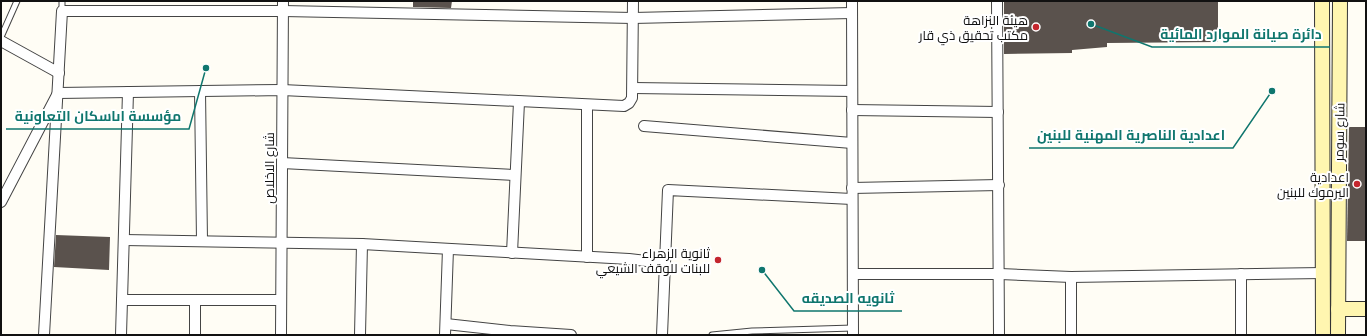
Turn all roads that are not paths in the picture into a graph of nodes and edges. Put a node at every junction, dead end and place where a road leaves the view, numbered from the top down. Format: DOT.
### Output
graph roads {
  1 [pos="16,1"];
  2 [pos="633,1"];
  3 [pos="852,1"];
  4 [pos="998,1"];
  5 [pos="1322,1"];
  6 [pos="1340,1"];
  7 [pos="62,6"];
  8 [pos="283,6"];
  9 [pos="852,14"];
  10 [pos="633,18"];
  11 [pos="1,37"];
  12 [pos="1,41"];
  13 [pos="59,73"];
  14 [pos="633,88"];
  15 [pos="282,90"];
  16 [pos="200,91"];
  17 [pos="852,91"];
  18 [pos="128,92"];
  19 [pos="58,93"];
  20 [pos="519,102"];
  21 [pos="587,105"];
  22 [pos="852,110"];
  23 [pos="998,112"];
  24 [pos="644,126"];
  25 [pos="852,143"];
  26 [pos="282,163"];
  27 [pos="515,175"];
  28 [pos="999,185"];
  29 [pos="852,188"];
  30 [pos="852,199"];
  31 [pos="1,202"];
  32 [pos="124,240"];
  33 [pos="202,241"];
  34 [pos="281,243"];
  35 [pos="362,244"];
  36 [pos="448,249"];
  37 [pos="512,253"];
  38 [pos="587,257"];
  39 [pos="664,263"];
  40 [pos="1323,273"];
  41 [pos="853,274"];
  42 [pos="1000,274"];
  43 [pos="1241,274"];
  44 [pos="1071,277"];
  45 [pos="122,300"];
  46 [pos="195,300"];
  47 [pos="281,300"];
  48 [pos="1338,309"];
  49 [pos="1366,309"];
  50 [pos="446,324"];
  51 [pos="853,332"];
  52 [pos="510,333"];
  53 [pos="44,335"];
  54 [pos="121,335"];
  55 [pos="195,335"];
  56 [pos="281,335"];
  57 [pos="360,335"];
  58 [pos="445,335"];
  59 [pos="571,335"];
  60 [pos="662,335"];
  61 [pos="712,335"];
  62 [pos="999,335"];
  63 [pos="1072,335"];
  64 [pos="1241,335"];
  65 [pos="1323,335"];
  66 [pos="1338,335"];
  1 -- 11 [label="lane"];
  2 -- 10 [label="street"];
  3 -- 9 [label="street"];
  4 -- 23 [label="street"];
  5 -- 40 [label="main road, شارع سومر"];
  6 -- 48 [label="main road, شارع سومر"];
  7 -- 8 [label="street"];
  7 -- 13 [label="street"];
  8 -- 10 [label="street"];
  8 -- 15 [label="street, شارع الاخلاص"];
  9 -- 10 [label="street"];
  9 -- 17 [label="street"];
  10 -- 14 [label="street"];
  12 -- 13 [label="street"];
  13 -- 19 [label="street"];
  14 -- 17 [label="street"];
  14 -- 21 [label="street"];
  15 -- 16 [label="street"];
  15 -- 20 [label="street"];
  15 -- 26 [label="street, شارع الاخلاص"];
  16 -- 18 [label="street"];
  16 -- 33 [label="street"];
  17 -- 22 [label="street"];
  18 -- 19 [label="street"];
  18 -- 32 [label="street"];
  19 -- 31 [label="street"];
  19 -- 53 [label="street"];
  20 -- 21 [label="street"];
  20 -- 27 [label="street"];
  21 -- 38 [label="street"];
  22 -- 23 [label="street"];
  22 -- 25 [label="street"];
  23 -- 28 [label="street"];
  24 -- 25 [label="street"];
  25 -- 29 [label="street"];
  26 -- 27 [label="street"];
  26 -- 34 [label="street, شارع الاخلاص"];
  27 -- 37 [label="street"];
  28 -- 29 [label="street"];
  28 -- 42 [label="street"];
  29 -- 30 [label="street"];
  30 -- 39 [label="street"];
  30 -- 41 [label="street"];
  32 -- 33 [label="street"];
  32 -- 45 [label="street"];
  33 -- 34 [label="street"];
  34 -- 35 [label="street"];
  34 -- 47 [label="street, شارع الاخلاص"];
  35 -- 36 [label="street"];
  35 -- 57 [label="street"];
  36 -- 37 [label="street"];
  36 -- 50 [label="street"];
  37 -- 38 [label="street"];
  38 -- 39 [label="street"];
  39 -- 60 [label="street"];
  40 -- 43 [label="street"];
  40 -- 65 [label="main road, شارع سومر"];
  41 -- 42 [label="street"];
  41 -- 51 [label="street"];
  42 -- 44 [label="street"];
  42 -- 62 [label="street"];
  43 -- 44 [label="street"];
  43 -- 64 [label="street"];
  44 -- 63 [label="street"];
  45 -- 46 [label="street"];
  45 -- 54 [label="street"];
  46 -- 47 [label="street"];
  46 -- 55 [label="street"];
  47 -- 56 [label="street, شارع الاخلاص"];
  48 -- 49 [label="main road"];
  48 -- 66 [label="main road, شارع سومر"];
  50 -- 52 [label="street"];
  50 -- 58 [label="street"];
  51 -- 61 [label="lane"];
  52 -- 59 [label="street"];
}
